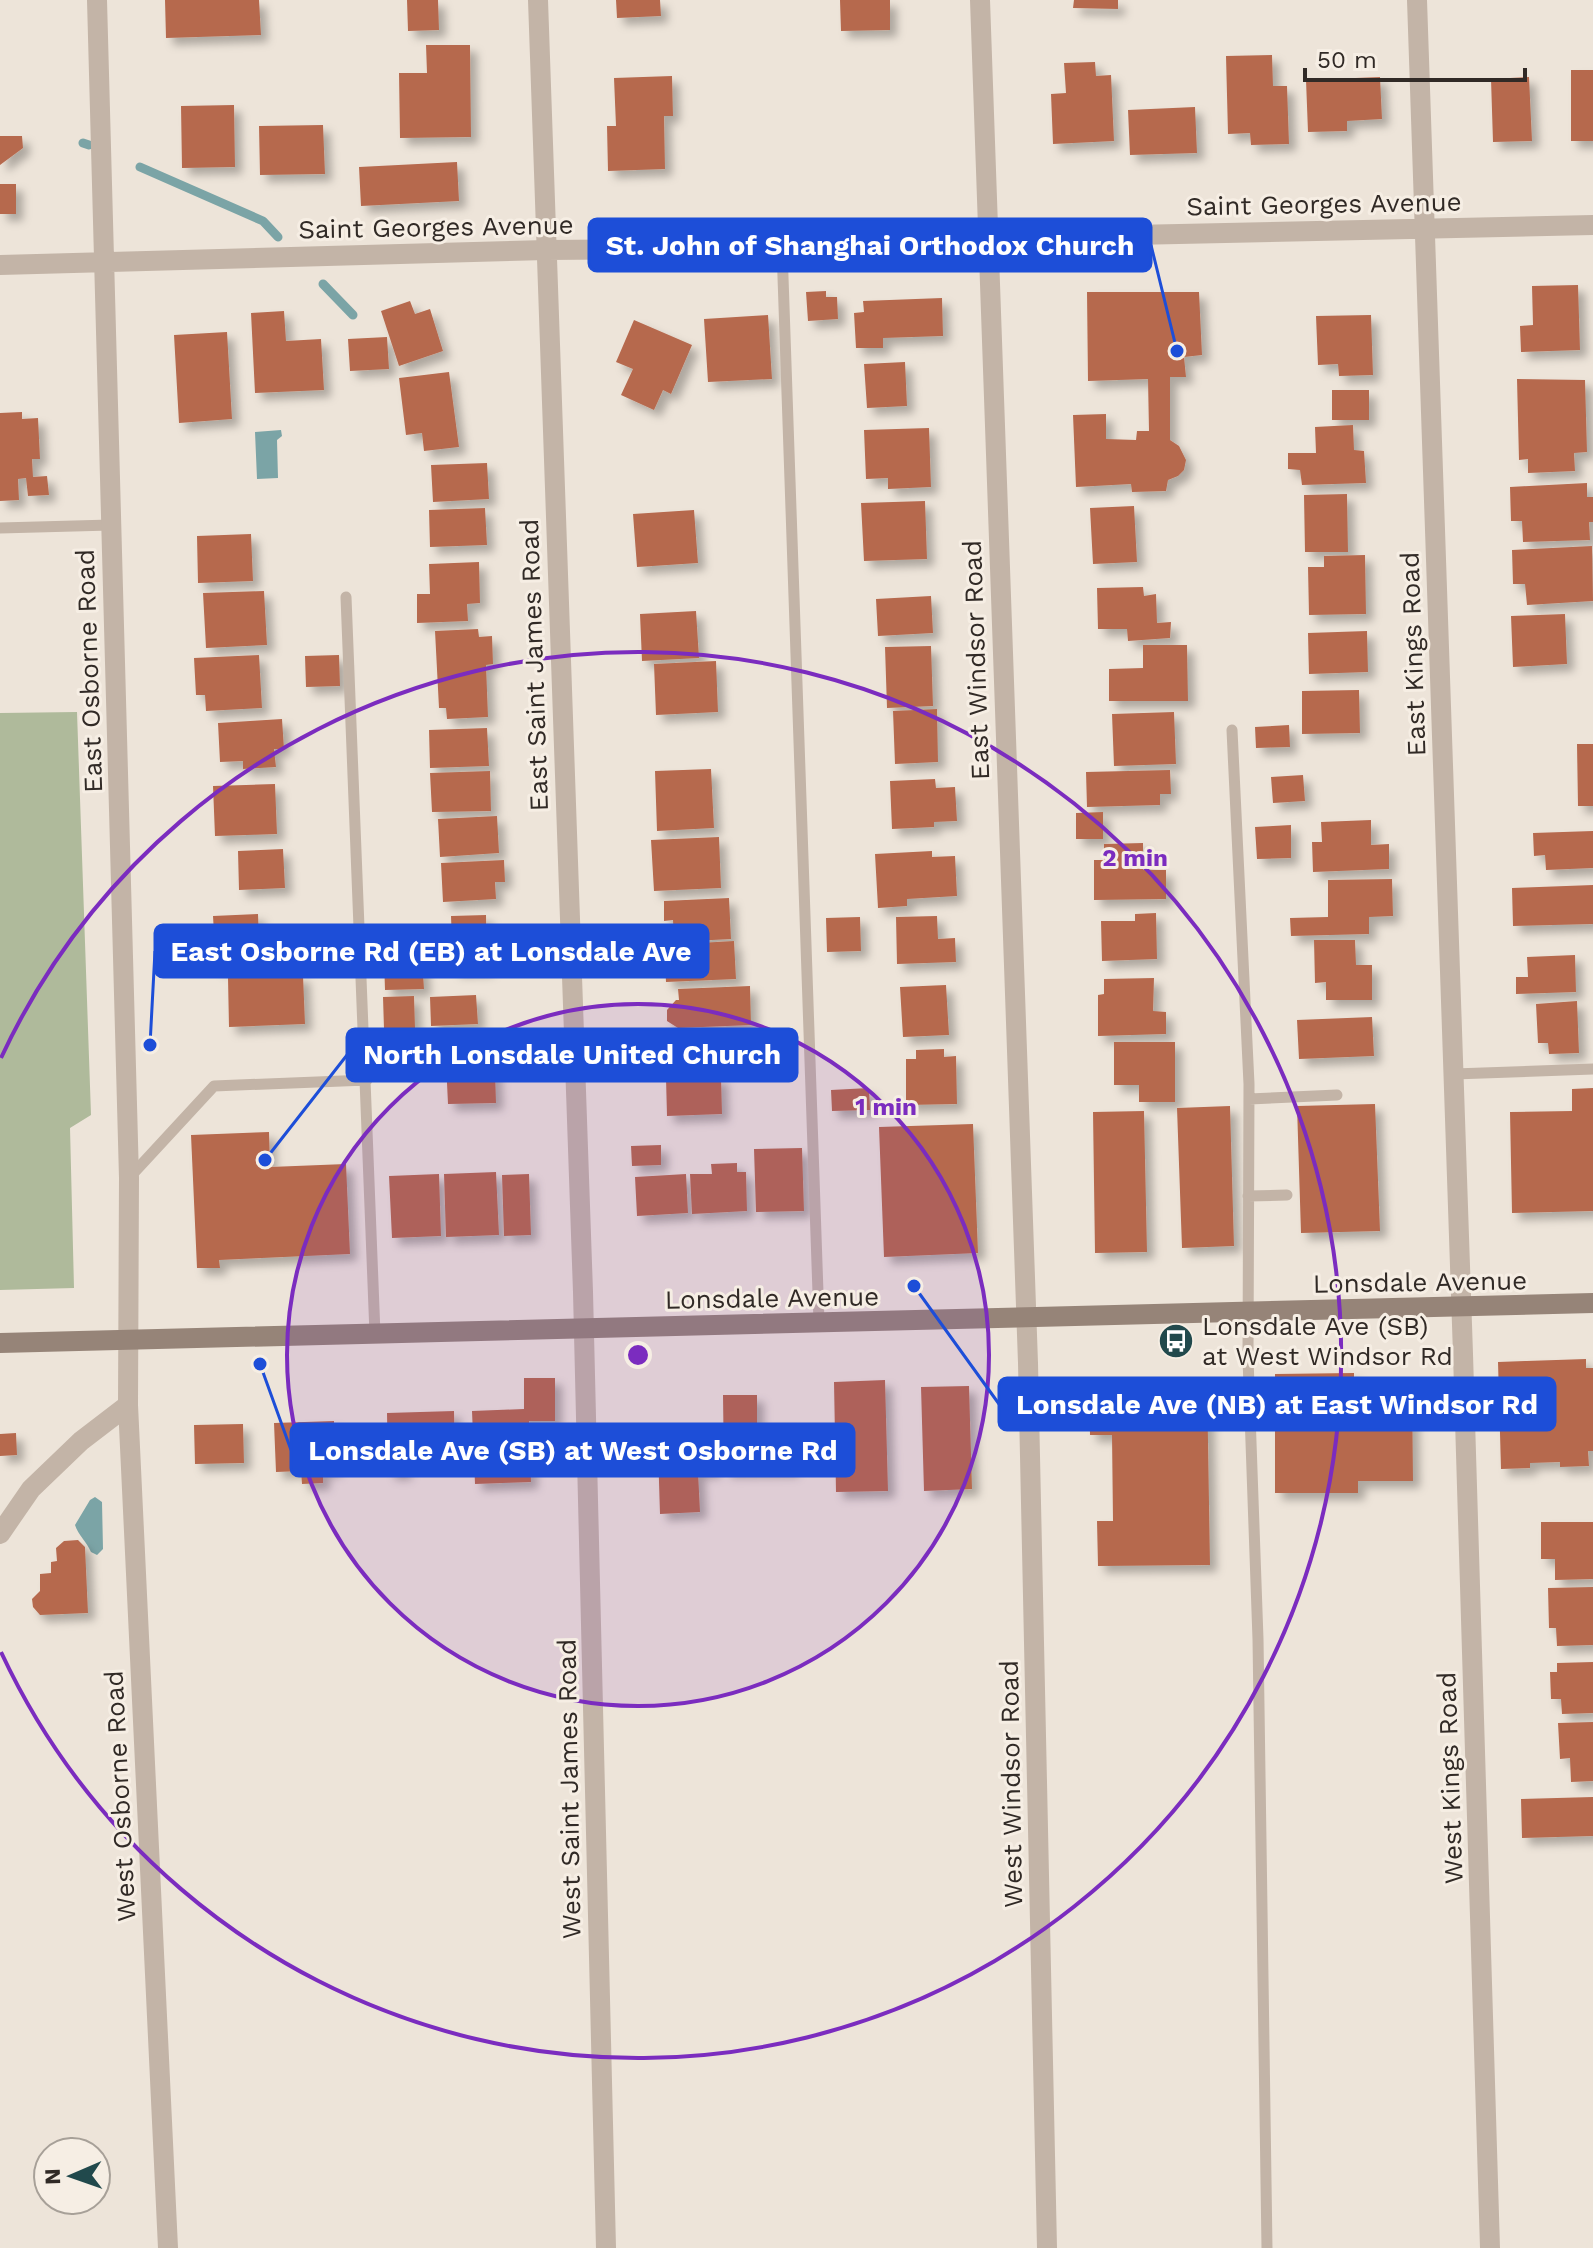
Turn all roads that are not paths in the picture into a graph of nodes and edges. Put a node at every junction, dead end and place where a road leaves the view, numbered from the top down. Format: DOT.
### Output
graph roads {
  1 [pos="97,0"];
  2 [pos="538,0"];
  3 [pos="980,0"];
  4 [pos="1417,0"];
  5 [pos="1593,225"];
  6 [pos="1424,228"];
  7 [pos="987,238"];
  8 [pos="782,248"];
  9 [pos="546,250"];
  10 [pos="104,261"];
  11 [pos="0,265"];
  12 [pos="111,525"];
  13 [pos="0,528"];
  14 [pos="346,597"];
  15 [pos="1232,730"];
  16 [pos="1593,1069"];
  17 [pos="1454,1074"];
  18 [pos="367,1080"];
  19 [pos="1337,1095"];
  20 [pos="1249,1099"];
  21 [pos="129,1178"];
  22 [pos="1287,1195"];
  23 [pos="1248,1196"];
  24 [pos="1593,1303"];
  25 [pos="1461,1307"];
  26 [pos="1248,1312"];
  27 [pos="1026,1319"];
  28 [pos="819,1322"];
  29 [pos="583,1328"];
  30 [pos="375,1334"];
  31 [pos="128,1341"];
  32 [pos="0,1343"];
  33 [pos="128,1405"];
  34 [pos="0,1534"];
  35 [pos="168,2248"];
  36 [pos="606,2248"];
  37 [pos="1047,2248"];
  38 [pos="1267,2248"];
  39 [pos="1490,2248"];
  1 -- 10 [label="street, East Osborne Road"];
  2 -- 9 [label="street, East Saint James Road"];
  3 -- 7 [label="street, East Windsor Road"];
  4 -- 6 [label="street, East Kings Road"];
  5 -- 6 [label="street, Saint Georges Avenue"];
  6 -- 7 [label="street, Saint Georges Avenue"];
  6 -- 17 [label="street, East Kings Road"];
  7 -- 8 [label="street, Saint Georges Avenue"];
  7 -- 27 [label="street, East Windsor Road"];
  8 -- 9 [label="street, Saint Georges Avenue"];
  8 -- 28 [label="lane"];
  9 -- 10 [label="street, Saint Georges Avenue"];
  9 -- 29 [label="street, East Saint James Road"];
  10 -- 11 [label="street, Saint Georges Avenue"];
  10 -- 12 [label="street, East Osborne Road"];
  12 -- 13 [label="lane"];
  12 -- 21 [label="street, East Osborne Road"];
  14 -- 18 [label="lane"];
  15 -- 20 [label="lane"];
  16 -- 17 [label="lane"];
  17 -- 25 [label="street, East Kings Road"];
  18 -- 21 [label="lane"];
  18 -- 30 [label="lane"];
  19 -- 20 [label="lane"];
  20 -- 23 [label="lane"];
  21 -- 31 [label="street, East Osborne Road"];
  22 -- 23 [label="lane"];
  23 -- 26 [label="lane"];
  24 -- 25 [label="street, Lonsdale Avenue"];
  25 -- 26 [label="street, Lonsdale Avenue"];
  25 -- 39 [label="street, West Kings Road"];
  26 -- 27 [label="street, Lonsdale Avenue"];
  26 -- 38 [label="lane"];
  27 -- 28 [label="street, Lonsdale Avenue"];
  27 -- 37 [label="street, West Windsor Road"];
  28 -- 29 [label="street, Lonsdale Avenue"];
  29 -- 30 [label="street, Lonsdale Avenue"];
  29 -- 36 [label="street, West Saint James Road"];
  30 -- 31 [label="street, Lonsdale Avenue"];
  31 -- 32 [label="street, Lonsdale Avenue"];
  31 -- 33 [label="street, West Osborne Road"];
  33 -- 34 [label="street"];
  33 -- 35 [label="street, West Osborne Road"];
}
